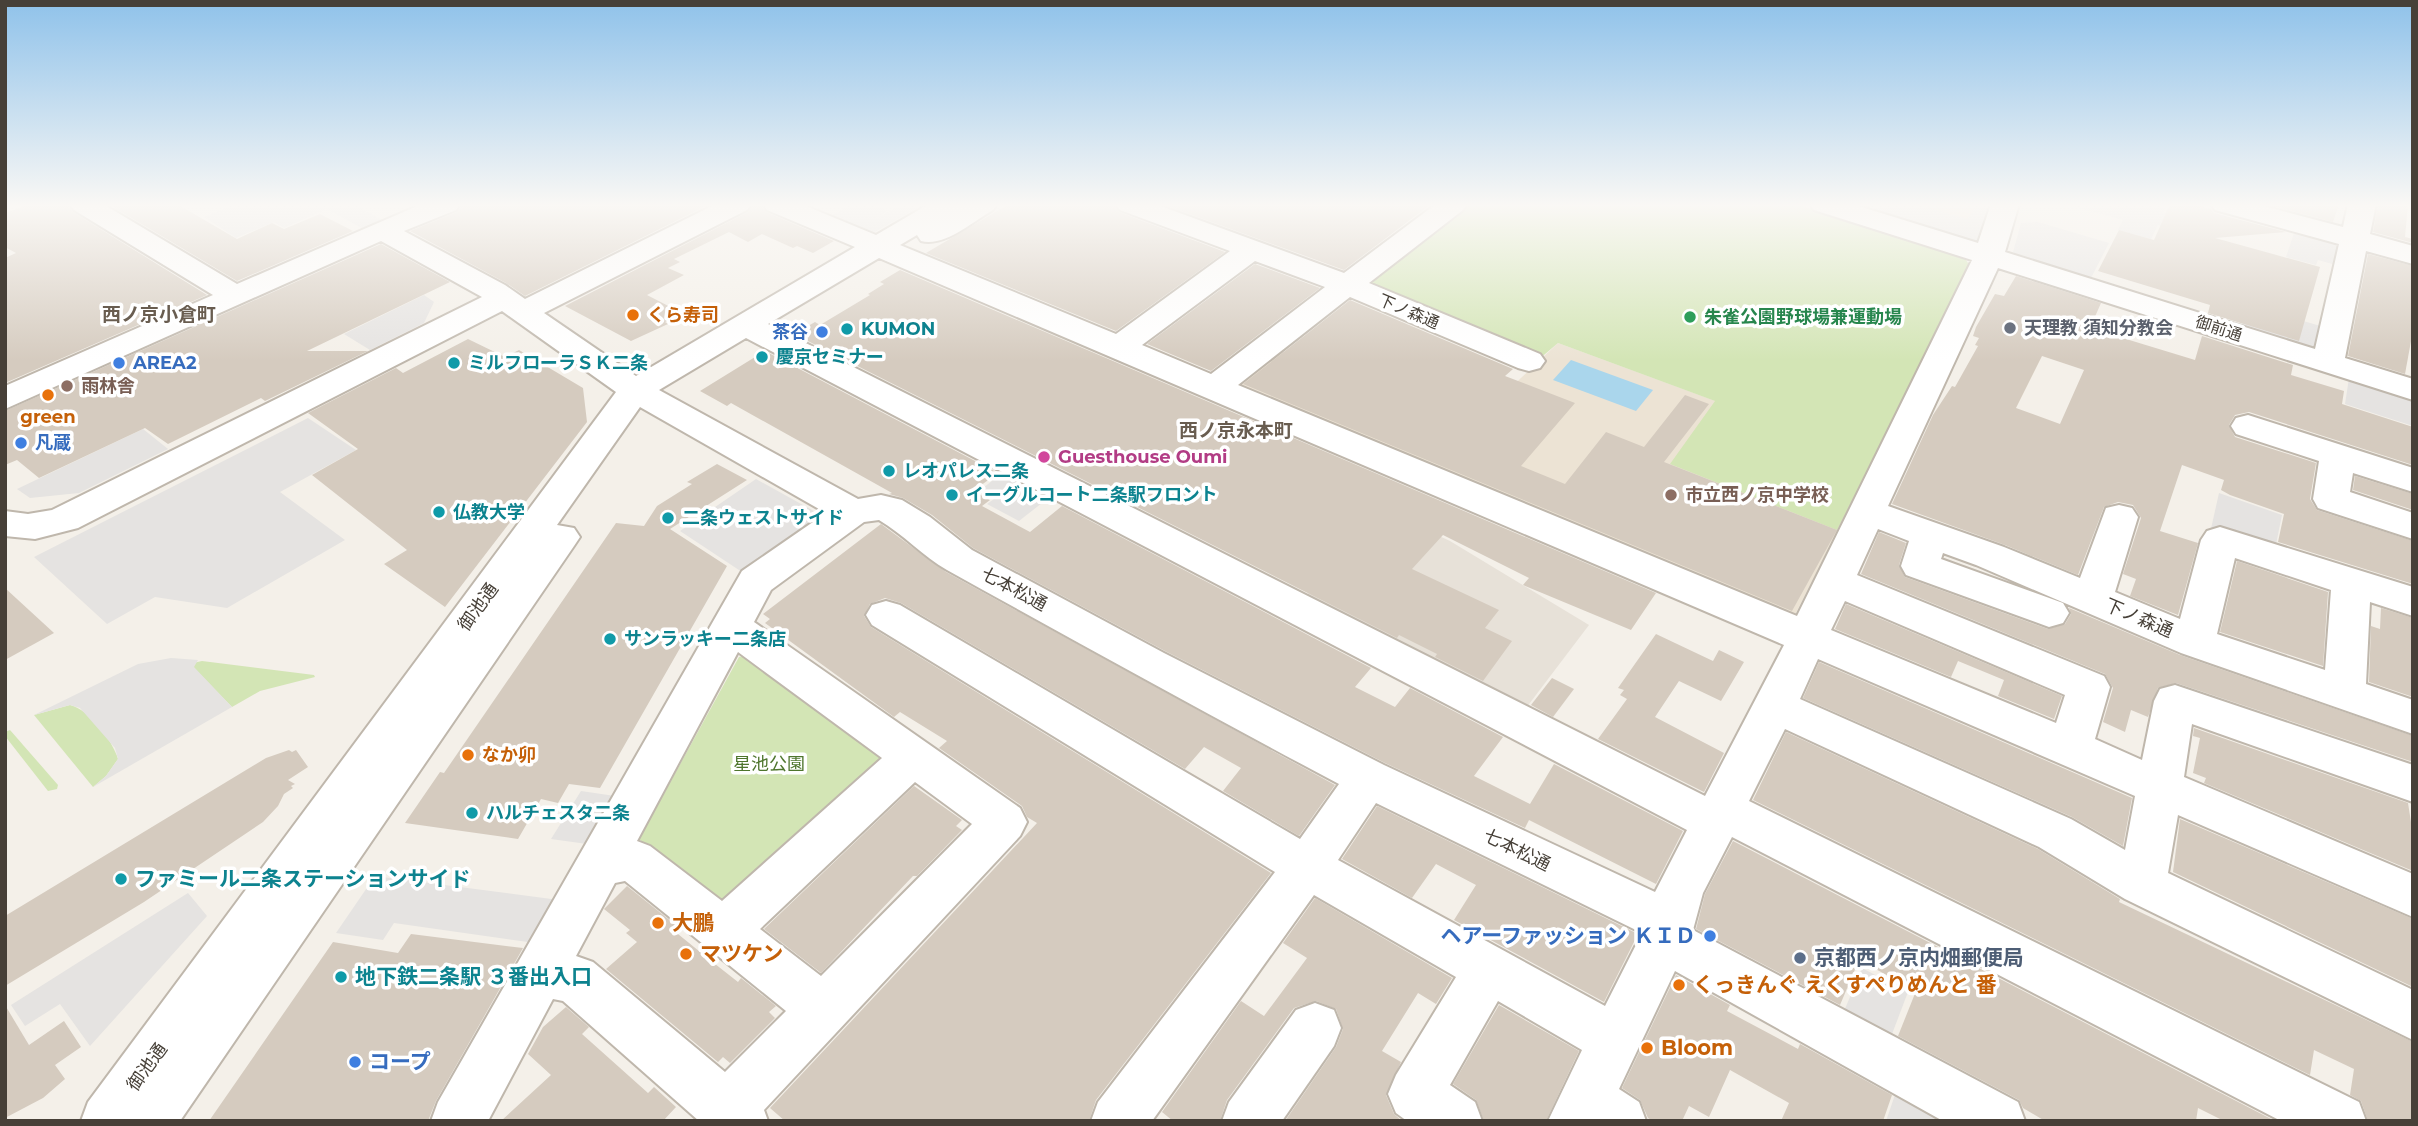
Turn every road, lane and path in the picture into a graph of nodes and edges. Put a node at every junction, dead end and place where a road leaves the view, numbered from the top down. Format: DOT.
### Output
graph roads {
  1 [pos="171,257"];
  2 [pos="323,257"];
  3 [pos="431,257"];
  4 [pos="621,257"];
  5 [pos="877,257"];
  6 [pos="903,257"];
  7 [pos="1242,257"];
  8 [pos="1272,257"];
  9 [pos="1384,257"];
  10 [pos="1988,257"];
  11 [pos="1994,257"];
  12 [pos="2352,257"];
  13 [pos="1347,285"];
  14 [pos="236,296"];
  15 [pos="512,306"];
  16 [pos="756,330"];
  17 [pos="1118,348"];
  18 [pos="1529,361"];
  19 [pos="2328,363"];
  20 [pos="1213,388"];
  21 [pos="2413,390"];
  22 [pos="645,396"];
  23 [pos="5,399"];
  24 [pos="2248,426"];
  25 [pos="2338,455"];
  26 [pos="2413,480"];
  27 [pos="853,512"];
  28 [pos="1867,512"];
  29 [pos="2119,517"];
  30 [pos="5,523"];
  31 [pos="2413,526"];
  32 [pos="1930,534"];
  33 [pos="1834,581"];
  34 [pos="2351,583"];
  35 [pos="2092,599"];
  36 [pos="2413,602"];
  37 [pos="2049,613"];
  38 [pos="886,615"];
  39 [pos="731,626"];
  40 [pos="1806,638"];
  41 [pos="2195,642"];
  42 [pos="433,693"];
  43 [pos="2344,695"];
  44 [pos="1775,706"];
  45 [pos="2413,717"];
  46 [pos="2070,748"];
  47 [pos="912,757"];
  48 [pos="1368,778"];
  49 [pos="2413,784"];
  50 [pos="2158,788"];
  51 [pos="1719,816"];
  52 [pos="600,864"];
  53 [pos="1307,867"];
  54 [pos="2142,884"];
  55 [pos="2413,896"];
  56 [pos="724,931"];
  57 [pos="1667,931"];
  58 [pos="1490,968"];
  59 [pos="539,974"];
  60 [pos="823,1009"];
  61 [pos="2413,1016"];
  62 [pos="1315,1028"];
  63 [pos="1615,1040"];
  64 [pos="1593,1113"];
  65 [pos="734,1115"];
  66 [pos="463,1118"];
  67 [pos="108,1121"];
  68 [pos="147,1121"];
  69 [pos="1118,1121"];
  70 [pos="1249,1121"];
  71 [pos="1455,1121"];
  72 [pos="1998,1121"];
  73 [pos="2339,1121"];
  1 -- 14 [label="street"];
  2 -- 14 [label="street"];
  3 -- 15 [label="street"];
  4 -- 15 [label="street"];
  5 -- 16 [label="street, 御池通"];
  6 -- 17 [label="street"];
  7 -- 17 [label="street"];
  8 -- 13 [label="street, 下ノ森通"];
  9 -- 13 [label="street"];
  10 -- 28 [label="street"];
  11 -- 19 [label="street, 御前通"];
  12 -- 19 [label="street"];
  13 -- 18 [label="street, 下ノ森通"];
  13 -- 20 [label="street"];
  14 -- 23 [label="street"];
  15 -- 22 [label="street"];
  15 -- 30 [label="street"];
  16 -- 22 [label="street, 御池通"];
  16 -- 51 [label="street"];
  17 -- 20 [label="street"];
  19 -- 21 [label="street, 御前通"];
  20 -- 40 [label="street"];
  22 -- 27 [label="street"];
  22 -- 42 [label="street, 御池通"];
  24 -- 25 [label="street"];
  25 -- 26 [label="street"];
  25 -- 31 [label="street"];
  27 -- 39 [label="street"];
  27 -- 48 [label="street, 七本松通"];
  28 -- 32 [label="street, 下ノ森通"];
  28 -- 33 [label="street"];
  29 -- 35 [label="street"];
  32 -- 35 [label="street, 下ノ森通"];
  32 -- 37 [label="street"];
  33 -- 40 [label="street"];
  33 -- 46 [label="street"];
  34 -- 36 [label="street"];
  34 -- 41 [label="street"];
  34 -- 43 [label="street"];
  35 -- 41 [label="street, 下ノ森通"];
  38 -- 53 [label="street"];
  39 -- 47 [label="street"];
  39 -- 52 [label="street"];
  40 -- 44 [label="street"];
  40 -- 46 [label="street"];
  41 -- 43 [label="street, 下ノ森通"];
  42 -- 67 [label="street, 御池通"];
  42 -- 68 [label="street, 御池通"];
  43 -- 45 [label="street, 下ノ森通"];
  44 -- 51 [label="street"];
  44 -- 54 [label="street"];
  46 -- 50 [label="street"];
  47 -- 56 [label="street"];
  47 -- 60 [label="street"];
  48 -- 53 [label="street"];
  48 -- 57 [label="street, 七本松通"];
  49 -- 50 [label="street"];
  50 -- 54 [label="street"];
  50 -- 55 [label="street"];
  51 -- 57 [label="street"];
  51 -- 73 [label="street"];
  52 -- 56 [label="street"];
  52 -- 59 [label="street"];
  53 -- 58 [label="street"];
  53 -- 69 [label="street"];
  54 -- 61 [label="street"];
  56 -- 60 [label="street"];
  57 -- 63 [label="street"];
  57 -- 72 [label="street, 七本松通"];
  58 -- 63 [label="street"];
  58 -- 71 [label="street"];
  59 -- 65 [label="street"];
  59 -- 66 [label="street"];
  60 -- 65 [label="street"];
  62 -- 70 [label="street"];
  63 -- 64 [label="street"];
}
